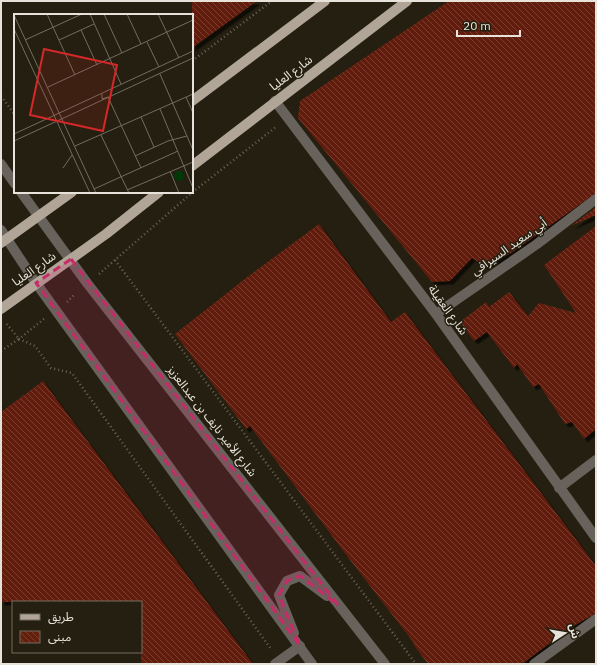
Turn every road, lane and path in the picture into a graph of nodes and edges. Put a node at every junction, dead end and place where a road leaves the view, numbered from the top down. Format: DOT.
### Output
graph roads {
  1 [pos="272,1"];
  2 [pos="325,1"];
  3 [pos="407,1"];
  4 [pos="193,60"];
  5 [pos="1,96"];
  6 [pos="193,100"];
  7 [pos="275,101"];
  8 [pos="14,114"];
  9 [pos="288,118"];
  10 [pos="1,164"];
  11 [pos="193,165"];
  12 [pos="14,183"];
  13 [pos="193,192"];
  14 [pos="22,193"];
  15 [pos="71,193"];
  16 [pos="158,193"];
  17 [pos="192,193"];
  18 [pos="596,199"];
  19 [pos="38,216"];
  20 [pos="3,237"];
  21 [pos="71,259"];
  22 [pos="36,283"];
  23 [pos="1,309"];
  24 [pos="436,314"];
  25 [pos="6,322"];
  26 [pos="19,339"];
  27 [pos="1,351"];
  28 [pos="596,460"];
  29 [pos="559,488"];
  30 [pos="596,538"];
  31 [pos="338,605"];
  32 [pos="596,619"];
  33 [pos="300,646"];
  34 [pos="277,662"];
  35 [pos="312,664"];
  36 [pos="386,664"];
  37 [pos="416,664"];
  38 [pos="534,664"];
  1 -- 4 [label="path"];
  2 -- 6 [label="main road"];
  3 -- 7 [label="main road, شارع العليا"];
  5 -- 8 [label="path"];
  7 -- 9 [label="street, شارع العقيلة"];
  7 -- 11 [label="main road, شارع العليا"];
  9 -- 13 [label="path"];
  9 -- 24 [label="street, شارع العقيلة"];
  10 -- 12 [label="street"];
  14 -- 19 [label="street, شارع الأمير نايف بن عبدالعزيز"];
  15 -- 19 [label="main road"];
  16 -- 21 [label="main road, شارع العليا"];
  17 -- 37 [label="path"];
  18 -- 24 [label="street, أبي سعيد السيرافي"];
  19 -- 20 [label="main road"];
  19 -- 21 [label="street, شارع الأمير نايف بن عبدالعزيز"];
  20 -- 22 [label="street"];
  21 -- 22 [label="main road, شارع العليا"];
  21 -- 31 [label="street, شارع الأمير نايف بن عبدالعزيز"];
  22 -- 23 [label="main road, شارع العليا"];
  22 -- 33 [label="street"];
  24 -- 29 [label="street, شارع العقيلة"];
  25 -- 26 [label="path"];
  26 -- 27 [label="path"];
  26 -- 34 [label="path"];
  28 -- 29 [label="street"];
  29 -- 30 [label="street, شارع العقيلة"];
  31 -- 33 [label="street"];
  31 -- 36 [label="street, شارع الأمير نايف بن عبدالعزيز"];
  32 -- 38 [label="street"];
  33 -- 34 [label="street"];
  33 -- 35 [label="street"];
}
